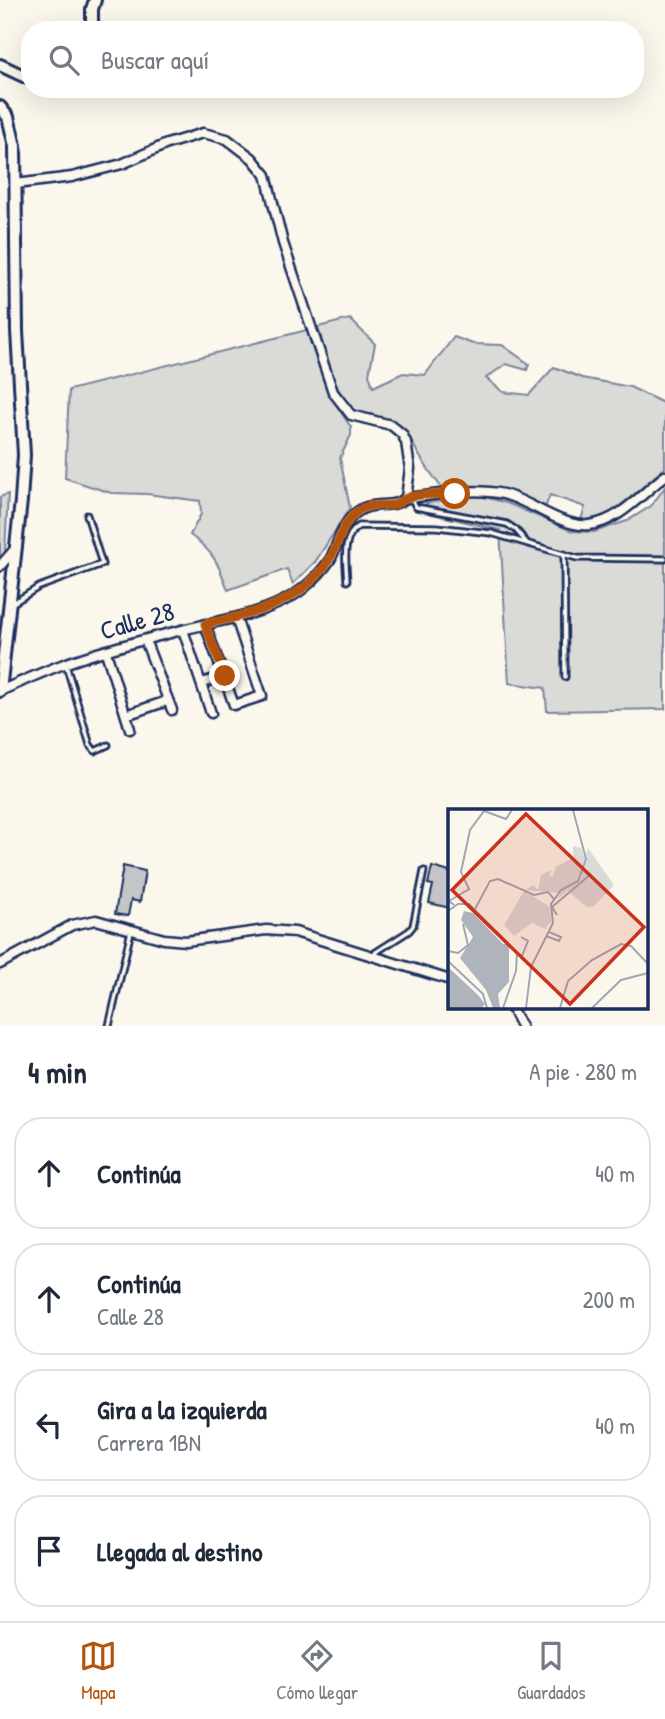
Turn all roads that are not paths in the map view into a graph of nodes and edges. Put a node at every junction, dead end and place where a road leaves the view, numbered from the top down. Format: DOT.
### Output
graph roads {
  1 [pos="95,0"];
  2 [pos="92,21"];
  3 [pos="0,65"];
  4 [pos="21,75"];
  5 [pos="0,107"];
  6 [pos="16,184"];
  7 [pos="665,476"];
  8 [pos="409,497"];
  9 [pos="88,515"];
  10 [pos="527,543"];
  11 [pos="15,550"];
  12 [pos="564,554"];
  13 [pos="665,559"];
  14 [pos="0,566"];
  15 [pos="346,580"];
  16 [pos="8,606"];
  17 [pos="236,618"];
  18 [pos="205,624"];
  19 [pos="183,630"];
  20 [pos="145,640"];
  21 [pos="106,652"];
  22 [pos="65,663"];
  23 [pos="225,676"];
  24 [pos="565,677"];
  25 [pos="202,683"];
  26 [pos="0,691"];
  27 [pos="167,701"];
  28 [pos="172,710"];
  29 [pos="211,713"];
  30 [pos="126,715"];
  31 [pos="130,729"];
  32 [pos="108,745"];
  33 [pos="424,871"];
  34 [pos="131,929"];
  35 [pos="371,955"];
  36 [pos="0,964"];
  37 [pos="448,979"];
  38 [pos="513,1009"];
  39 [pos="108,1026"];
  40 [pos="522,1026"];
  1 -- 2 [label="main road"];
  3 -- 4 [label="main road"];
  5 -- 6 [label="main road"];
  6 -- 8 [label="street"];
  6 -- 11 [label="main road"];
  7 -- 8 [label="street, Calle 28"];
  8 -- 10 [label="lane"];
  8 -- 17 [label="street, Calle 28"];
  9 -- 16 [label="lane"];
  10 -- 12 [label="lane"];
  10 -- 15 [label="lane"];
  11 -- 14 [label="street"];
  11 -- 16 [label="main road"];
  12 -- 13 [label="lane"];
  12 -- 24 [label="lane"];
  16 -- 26 [label="main road"];
  17 -- 18 [label="street, Calle 28"];
  17 -- 23 [label="street"];
  18 -- 19 [label="street, Calle 28"];
  18 -- 23 [label="street"];
  19 -- 20 [label="street, Calle 28"];
  19 -- 25 [label="street"];
  20 -- 21 [label="street, Calle 28"];
  20 -- 27 [label="street"];
  21 -- 22 [label="street, Calle 28"];
  21 -- 30 [label="street"];
  22 -- 26 [label="street, Calle 28"];
  22 -- 32 [label="lane"];
  23 -- 25 [label="street"];
  25 -- 29 [label="street"];
  27 -- 28 [label="street"];
  27 -- 30 [label="street"];
  30 -- 31 [label="street"];
  33 -- 35 [label="lane"];
  34 -- 35 [label="street"];
  34 -- 36 [label="street"];
  34 -- 39 [label="lane"];
  35 -- 37 [label="street"];
  38 -- 40 [label="street"];
}
